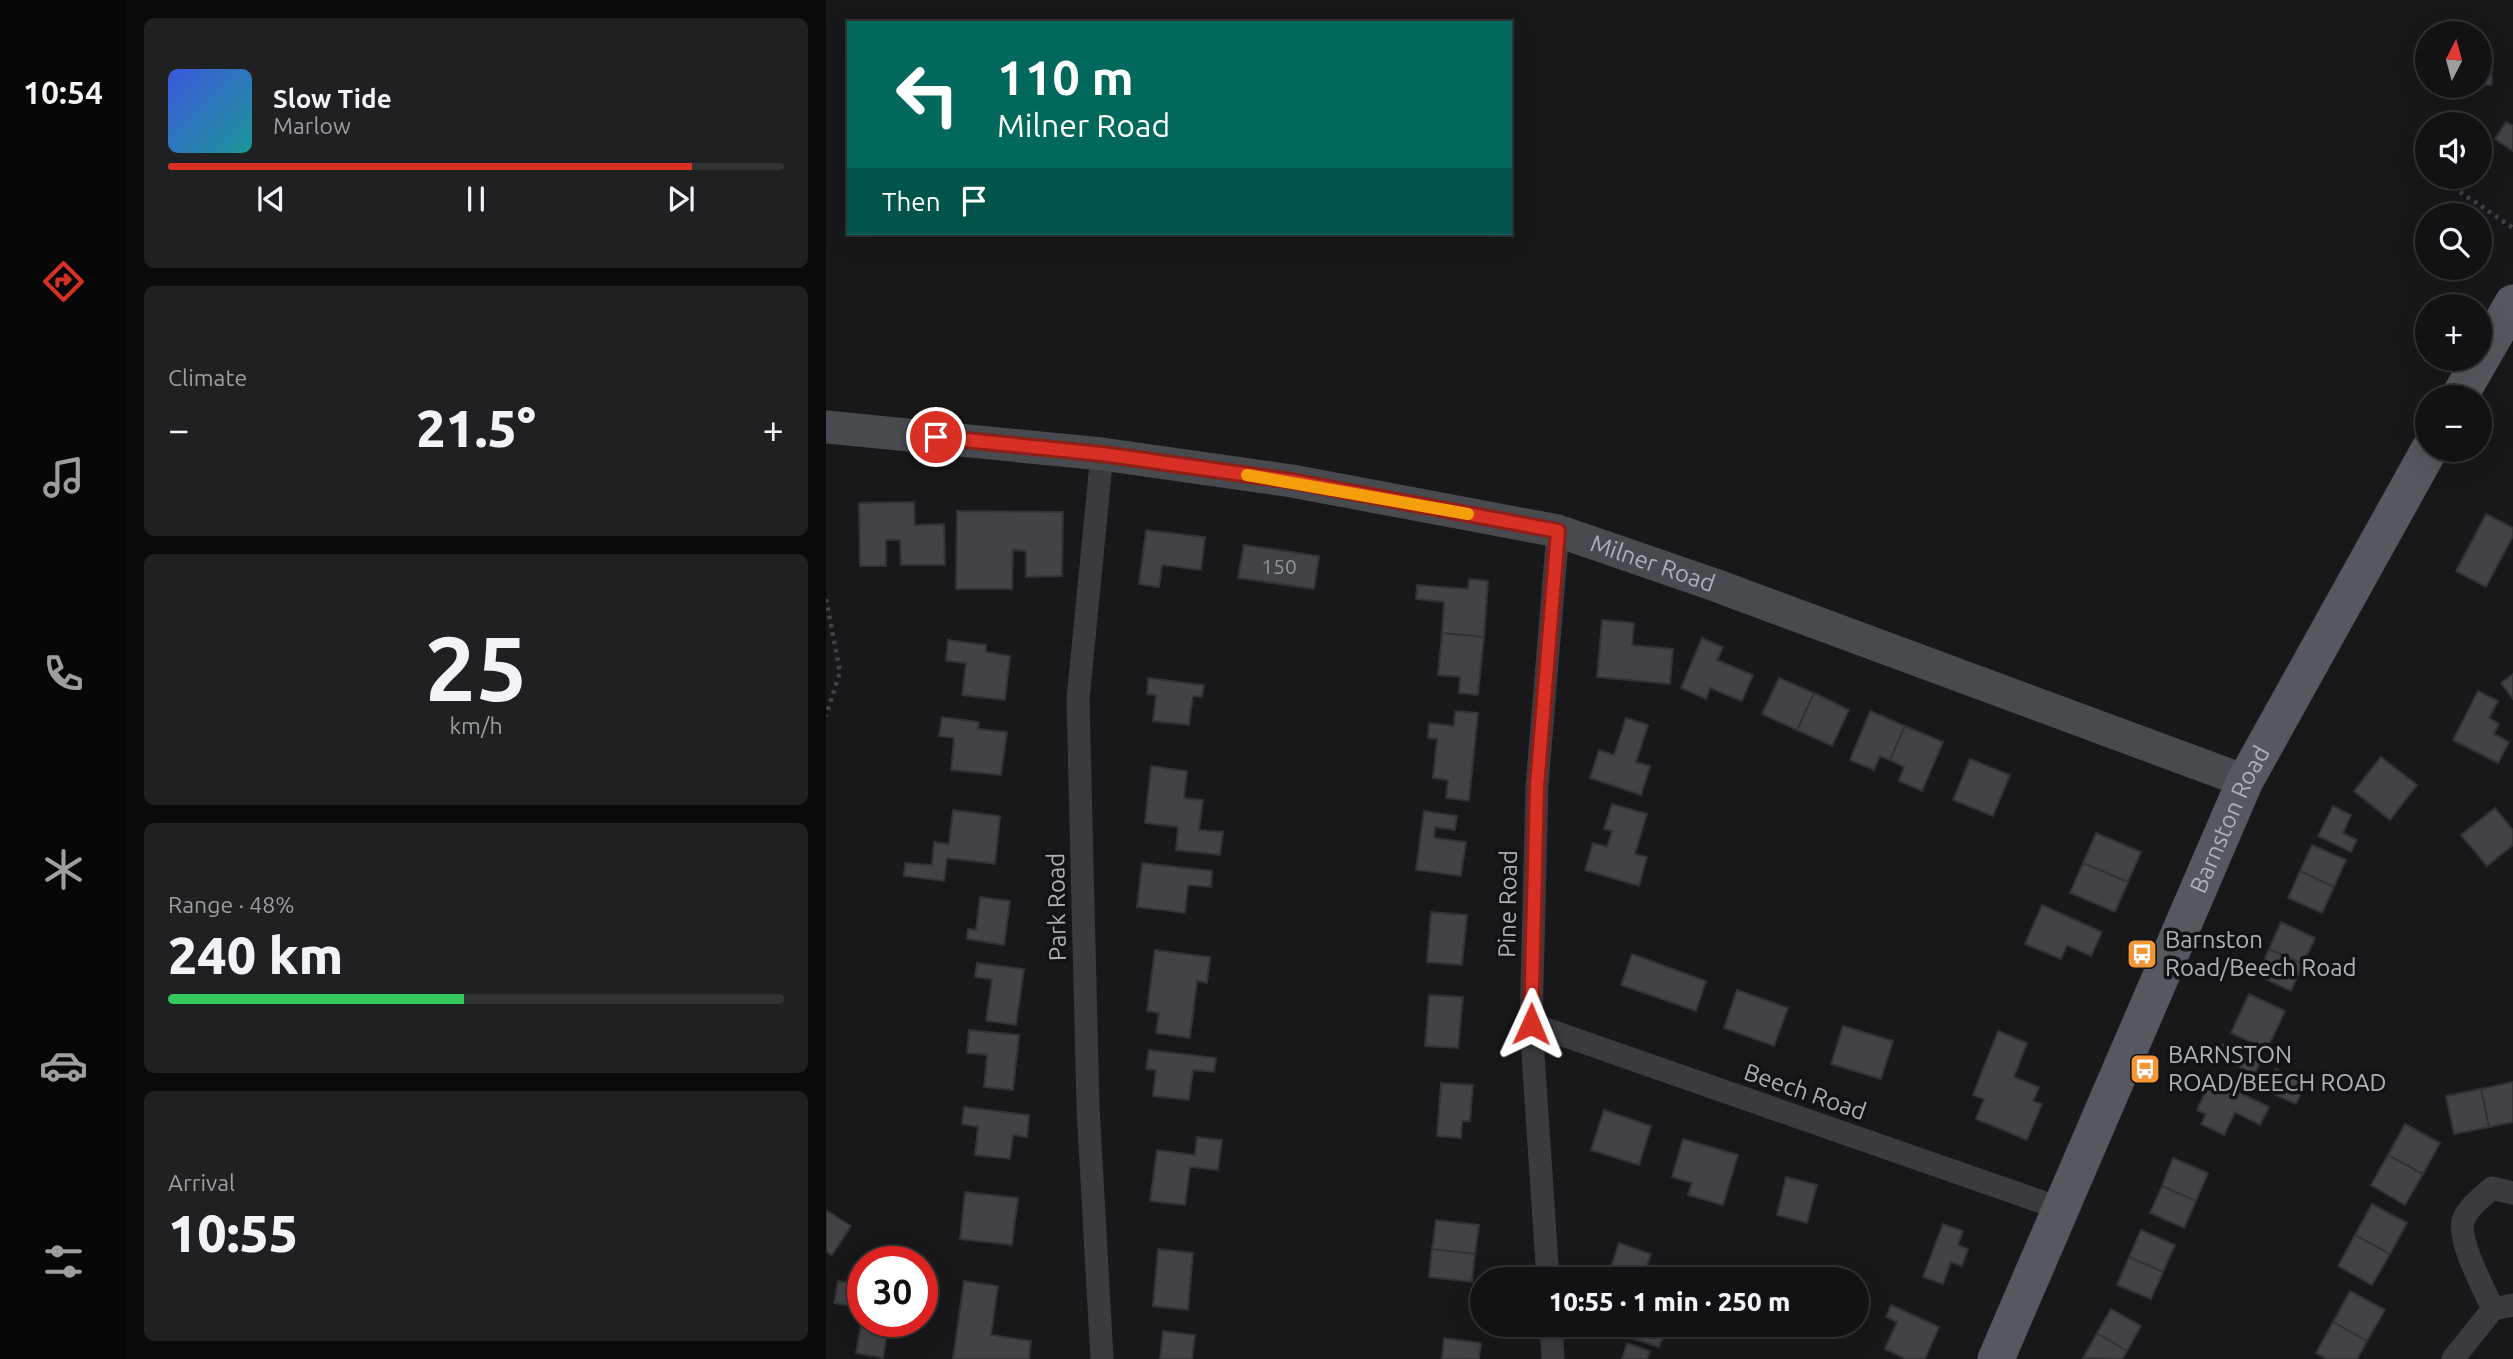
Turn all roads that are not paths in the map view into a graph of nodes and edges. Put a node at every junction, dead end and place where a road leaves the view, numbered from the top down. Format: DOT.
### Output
graph roads {
  1 [pos="2513,303"];
  2 [pos="2466,385"];
  3 [pos="826,427"];
  4 [pos="1102,454"];
  5 [pos="2421,462"];
  6 [pos="1558,531"];
  7 [pos="2245,781"];
  8 [pos="1531,1024"];
  9 [pos="2513,1193"];
  10 [pos="2062,1209"];
  11 [pos="1547,1267"];
  12 [pos="2503,1307"];
  13 [pos="1552,1337"];
  14 [pos="1102,1359"];
  15 [pos="1553,1359"];
  16 [pos="1996,1359"];
  17 [pos="2452,1359"];
  1 -- 2 [label="main road"];
  3 -- 4 [label="street, Milner Road"];
  4 -- 6 [label="street, Milner Road"];
  4 -- 14 [label="street, Park Road"];
  5 -- 7 [label="main road, Barnston Road"];
  6 -- 7 [label="street, Milner Road"];
  6 -- 8 [label="street, Pine Road"];
  7 -- 10 [label="main road, Barnston Road"];
  8 -- 10 [label="street, Beech Road"];
  8 -- 11 [label="street, Pine Road"];
  9 -- 12 [label="street"];
  10 -- 16 [label="main road, Barnston Road"];
  12 -- 17 [label="street"];
  13 -- 15 [label="street"];
}
